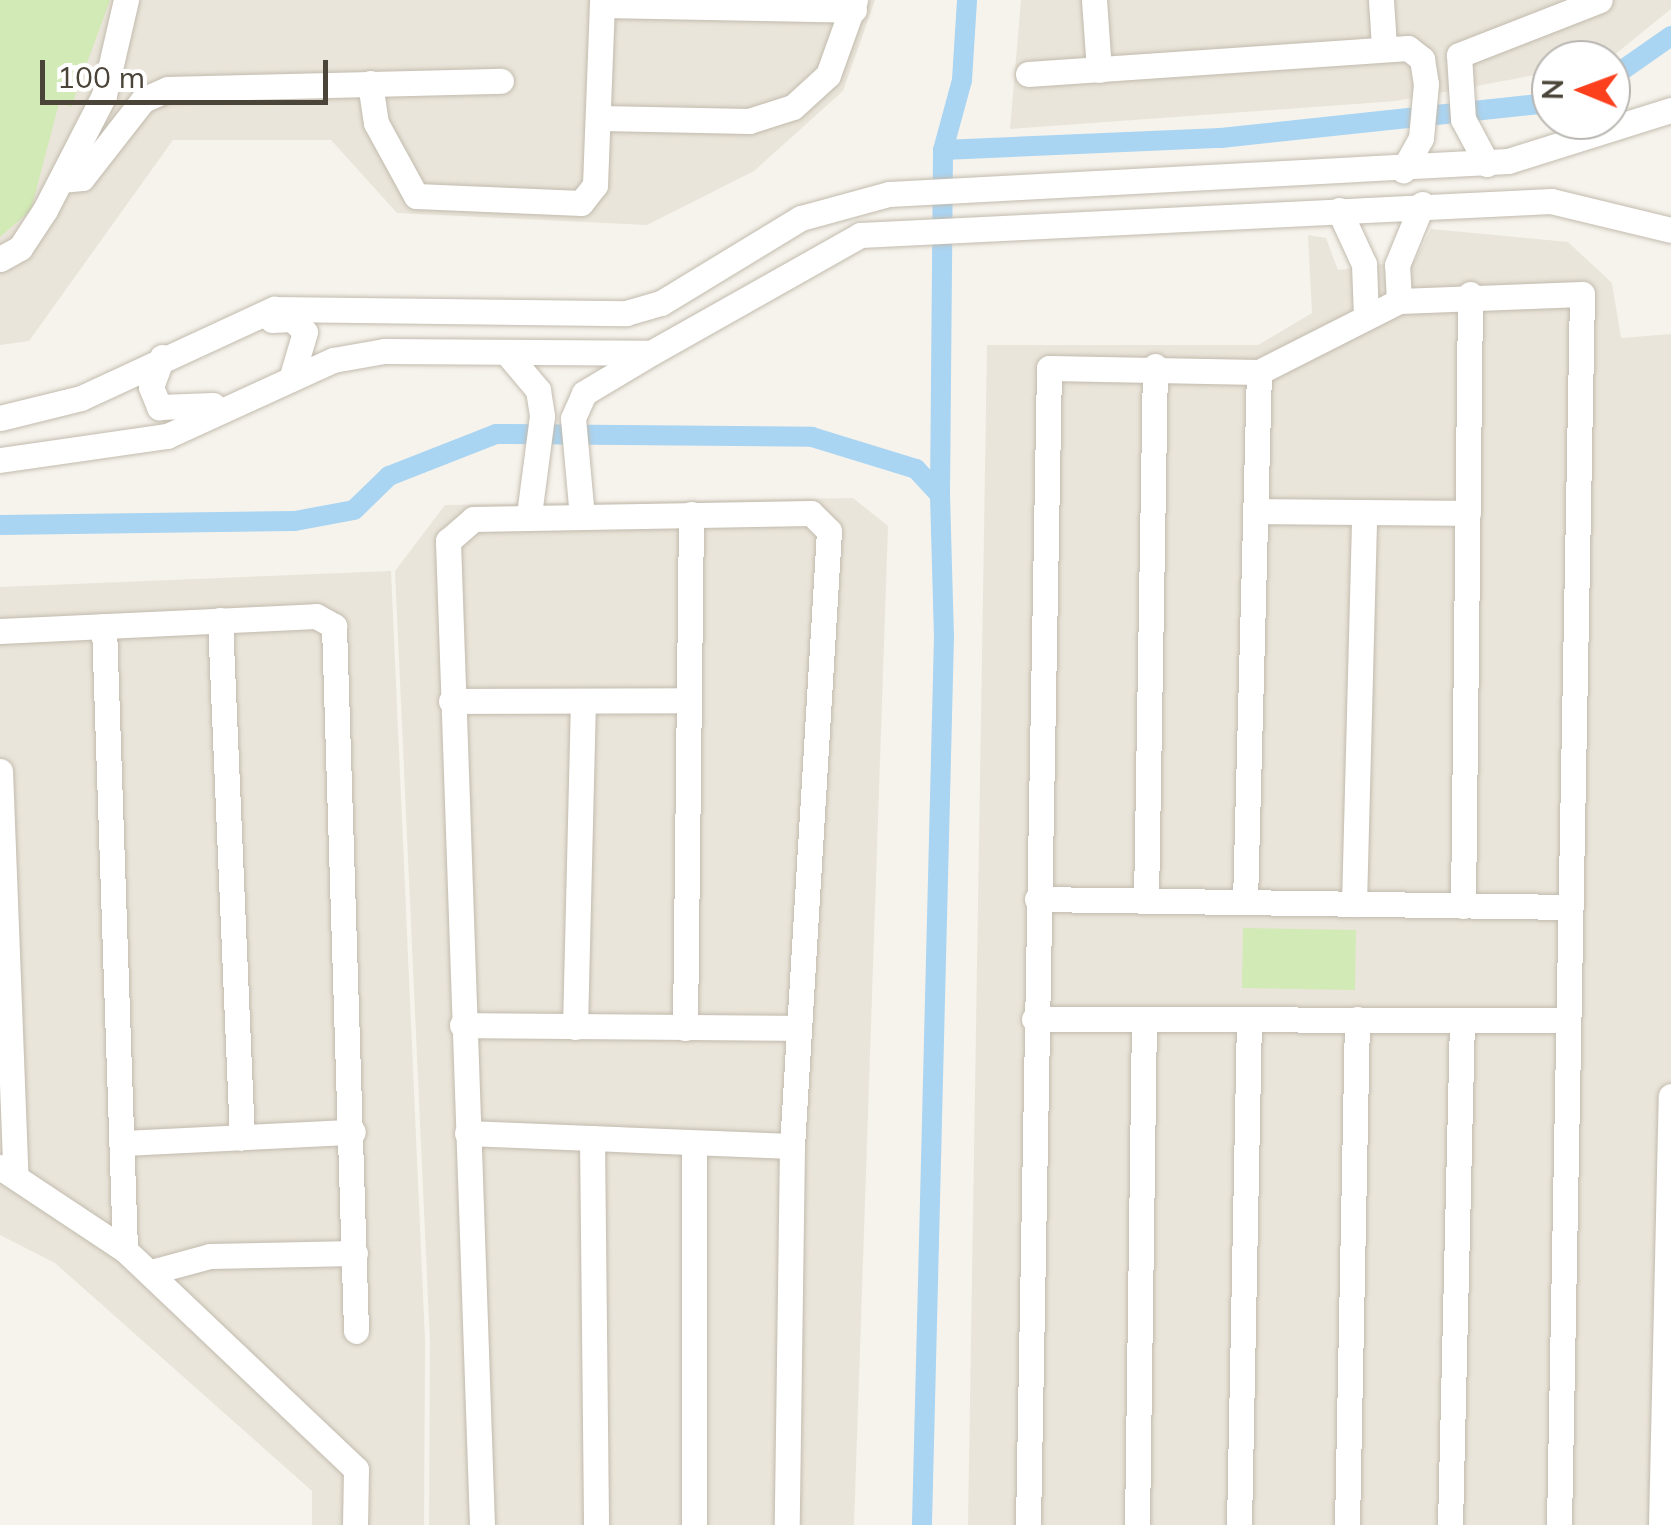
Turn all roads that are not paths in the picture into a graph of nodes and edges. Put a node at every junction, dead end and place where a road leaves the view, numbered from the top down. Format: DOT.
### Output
graph roads {
  1 [pos="126,0"];
  2 [pos="1094,0"];
  3 [pos="1381,0"];
  4 [pos="1600,0"];
  5 [pos="602,2"];
  6 [pos="854,5"];
  7 [pos="1384,47"];
  8 [pos="1099,70"];
  9 [pos="1028,74"];
  10 [pos="501,80"];
  11 [pos="370,83"];
  12 [pos="1671,110"];
  13 [pos="600,118"];
  14 [pos="1487,164"];
  15 [pos="1403,170"];
  16 [pos="61,180"];
  17 [pos="1422,204"];
  18 [pos="1339,210"];
  19 [pos="1671,230"];
  20 [pos="0,259"];
  21 [pos="1470,294"];
  22 [pos="1399,301"];
  23 [pos="1366,315"];
  24 [pos="215,333"];
  25 [pos="506,352"];
  26 [pos="651,353"];
  27 [pos="162,357"];
  28 [pos="1155,366"];
  29 [pos="1259,372"];
  30 [pos="291,379"];
  31 [pos="258,395"];
  32 [pos="0,418"];
  33 [pos="0,460"];
  34 [pos="1256,511"];
  35 [pos="1364,512"];
  36 [pos="1468,513"];
  37 [pos="691,514"];
  38 [pos="530,515"];
  39 [pos="582,517"];
  40 [pos="220,620"];
  41 [pos="104,626"];
  42 [pos="0,631"];
  43 [pos="687,700"];
  44 [pos="584,701"];
  45 [pos="451,702"];
  46 [pos="0,772"];
  47 [pos="1037,899"];
  48 [pos="1146,901"];
  49 [pos="1245,902"];
  50 [pos="1354,904"];
  51 [pos="1463,906"];
  52 [pos="1568,907"];
  53 [pos="1034,1018"];
  54 [pos="1144,1019"];
  55 [pos="1249,1019"];
  56 [pos="1357,1020"];
  57 [pos="1462,1020"];
  58 [pos="1566,1020"];
  59 [pos="462,1024"];
  60 [pos="575,1027"];
  61 [pos="685,1028"];
  62 [pos="798,1028"];
  63 [pos="1671,1096"];
  64 [pos="353,1132"];
  65 [pos="467,1134"];
  66 [pos="242,1138"];
  67 [pos="592,1138"];
  68 [pos="694,1142"];
  69 [pos="124,1143"];
  70 [pos="792,1146"];
  71 [pos="8,1168"];
  72 [pos="125,1250"];
  73 [pos="355,1253"];
  74 [pos="151,1272"];
  75 [pos="356,1331"];
  76 [pos="355,1525"];
  77 [pos="482,1525"];
  78 [pos="596,1525"];
  79 [pos="694,1525"];
  80 [pos="788,1525"];
  81 [pos="1028,1525"];
  82 [pos="1137,1525"];
  83 [pos="1239,1525"];
  84 [pos="1347,1525"];
  85 [pos="1450,1525"];
  86 [pos="1560,1525"];
  87 [pos="1661,1525"];
  1 -- 16 [label="street"];
  2 -- 8 [label="street"];
  3 -- 7 [label="street"];
  4 -- 14 [label="street"];
  5 -- 6 [label="street"];
  5 -- 13 [label="street"];
  6 -- 13 [label="street"];
  7 -- 8 [label="street"];
  7 -- 15 [label="street"];
  8 -- 9 [label="street"];
  10 -- 11 [label="street"];
  11 -- 13 [label="street"];
  11 -- 16 [label="street"];
  12 -- 14 [label="street"];
  14 -- 15 [label="street"];
  15 -- 24 [label="street"];
  16 -- 20 [label="street"];
  17 -- 18 [label="street"];
  17 -- 19 [label="street"];
  17 -- 22 [label="street"];
  18 -- 23 [label="street"];
  18 -- 26 [label="street"];
  21 -- 22 [label="street"];
  21 -- 36 [label="street"];
  21 -- 52 [label="street"];
  22 -- 23 [label="street"];
  23 -- 29 [label="street"];
  24 -- 27 [label="street"];
  24 -- 30 [label="street"];
  25 -- 26 [label="street"];
  25 -- 30 [label="street"];
  25 -- 38 [label="street"];
  26 -- 39 [label="street"];
  27 -- 31 [label="street"];
  27 -- 32 [label="street"];
  28 -- 29 [label="street"];
  28 -- 47 [label="street"];
  28 -- 48 [label="street"];
  29 -- 34 [label="street"];
  30 -- 31 [label="street"];
  31 -- 33 [label="street"];
  34 -- 35 [label="street"];
  34 -- 49 [label="street"];
  35 -- 36 [label="street"];
  35 -- 50 [label="street"];
  36 -- 51 [label="street"];
  37 -- 39 [label="street"];
  37 -- 43 [label="street"];
  37 -- 62 [label="street"];
  38 -- 39 [label="street"];
  38 -- 45 [label="street"];
  40 -- 41 [label="street"];
  40 -- 64 [label="street"];
  40 -- 66 [label="street"];
  41 -- 42 [label="street"];
  41 -- 69 [label="street"];
  43 -- 44 [label="street"];
  43 -- 61 [label="street"];
  44 -- 45 [label="street"];
  44 -- 60 [label="street"];
  45 -- 59 [label="street"];
  46 -- 71 [label="street"];
  47 -- 48 [label="street"];
  47 -- 53 [label="street"];
  48 -- 49 [label="street"];
  49 -- 50 [label="street"];
  50 -- 51 [label="street"];
  51 -- 52 [label="street"];
  52 -- 58 [label="street"];
  53 -- 54 [label="street"];
  53 -- 81 [label="street"];
  54 -- 55 [label="street"];
  54 -- 82 [label="street"];
  55 -- 56 [label="street"];
  55 -- 83 [label="street"];
  56 -- 57 [label="street"];
  56 -- 84 [label="street"];
  57 -- 58 [label="street"];
  57 -- 85 [label="street"];
  58 -- 86 [label="street"];
  59 -- 60 [label="street"];
  59 -- 65 [label="street"];
  60 -- 61 [label="street"];
  61 -- 62 [label="street"];
  62 -- 70 [label="street"];
  63 -- 87 [label="street"];
  64 -- 66 [label="street"];
  64 -- 73 [label="street"];
  65 -- 67 [label="street"];
  65 -- 77 [label="street"];
  66 -- 69 [label="street"];
  67 -- 68 [label="street"];
  67 -- 78 [label="street"];
  68 -- 70 [label="street"];
  68 -- 79 [label="street"];
  69 -- 72 [label="street"];
  70 -- 80 [label="street"];
  71 -- 72 [label="street"];
  72 -- 74 [label="street"];
  73 -- 74 [label="street"];
  73 -- 75 [label="street"];
  74 -- 76 [label="street"];
}
